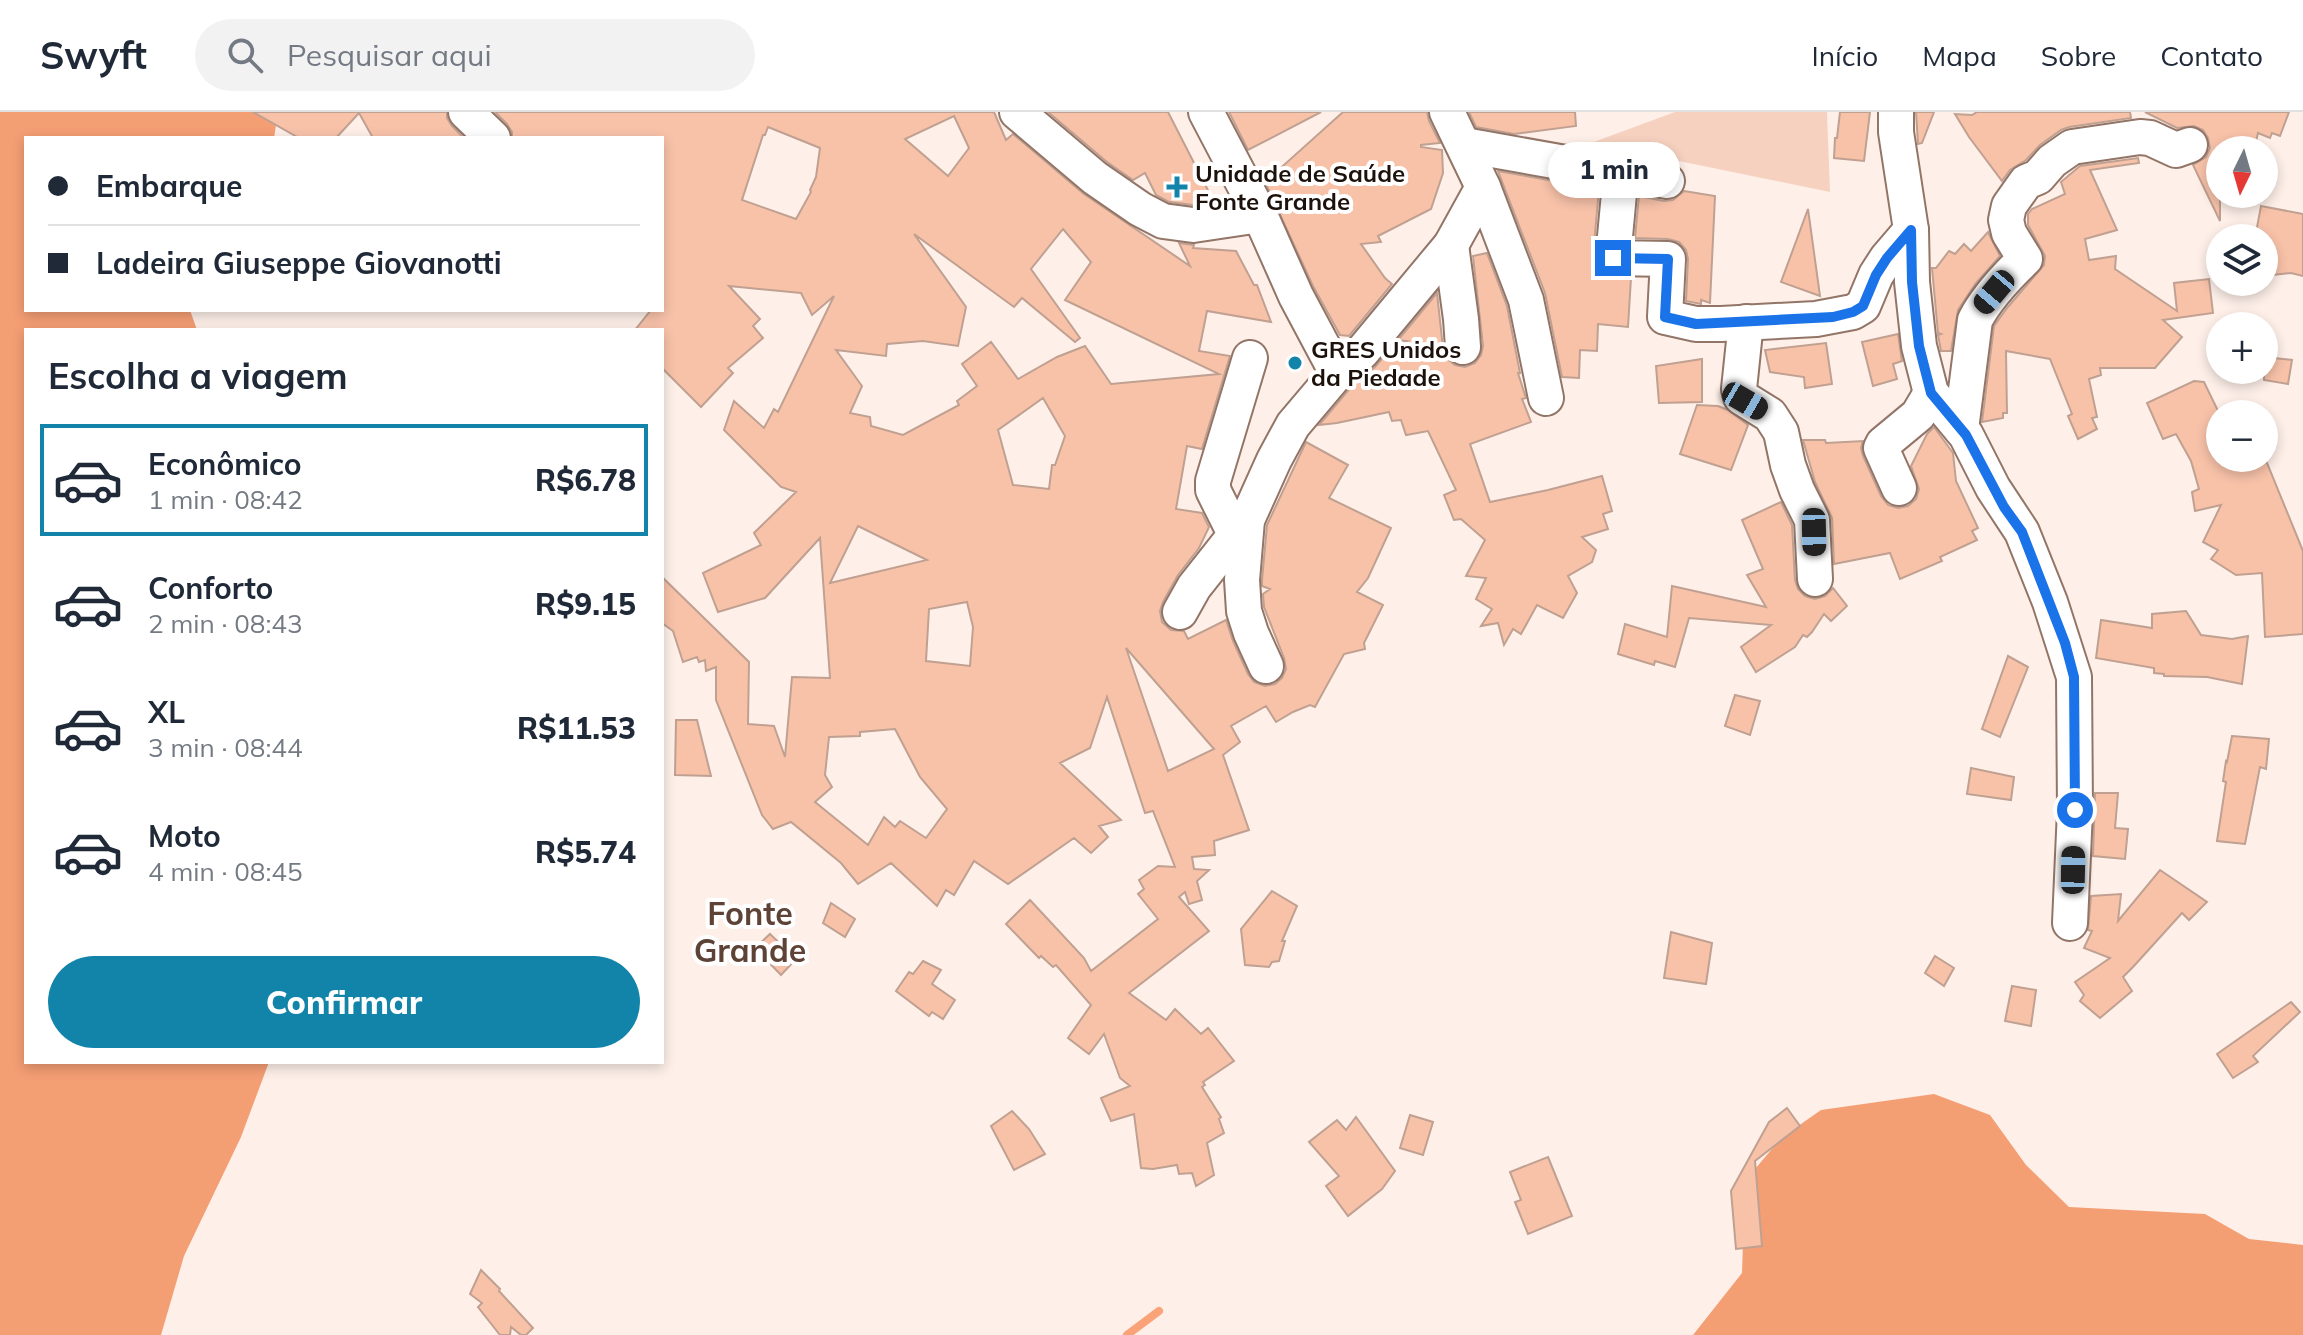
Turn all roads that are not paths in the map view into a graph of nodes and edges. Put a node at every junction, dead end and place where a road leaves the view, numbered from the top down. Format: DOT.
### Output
graph roads {
  1 [pos="466,112"];
  2 [pos="1017,112"];
  3 [pos="1206,112"];
  4 [pos="1447,112"];
  5 [pos="1896,112"];
  6 [pos="491,136"];
  7 [pos="1464,145"];
  8 [pos="2190,145"];
  9 [pos="1621,172"];
  10 [pos="1667,181"];
  11 [pos="1483,187"];
  12 [pos="1260,215"];
  13 [pos="1911,230"];
  14 [pos="1451,245"];
  15 [pos="1746,322"];
  16 [pos="1463,347"];
  17 [pos="1250,358"];
  18 [pos="1337,373"];
  19 [pos="1931,393"];
  20 [pos="1546,398"];
  21 [pos="1961,429"];
  22 [pos="1899,488"];
  23 [pos="1241,527"];
  24 [pos="1815,579"];
  25 [pos="1180,612"];
  26 [pos="1266,666"];
  27 [pos="2070,923"];
  1 -- 6 [label="street"];
  2 -- 12 [label="street"];
  3 -- 12 [label="street"];
  4 -- 7 [label="street"];
  5 -- 13 [label="street"];
  7 -- 9 [label="street"];
  7 -- 11 [label="street"];
  8 -- 21 [label="street"];
  9 -- 10 [label="street"];
  9 -- 15 [label="street"];
  11 -- 14 [label="street"];
  11 -- 20 [label="street"];
  12 -- 18 [label="street"];
  13 -- 15 [label="street"];
  13 -- 19 [label="street"];
  14 -- 16 [label="street"];
  14 -- 18 [label="street"];
  15 -- 24 [label="street"];
  17 -- 23 [label="street"];
  18 -- 23 [label="street"];
  19 -- 21 [label="street"];
  19 -- 22 [label="street"];
  21 -- 27 [label="street"];
  23 -- 25 [label="street"];
  23 -- 26 [label="street"];
}
